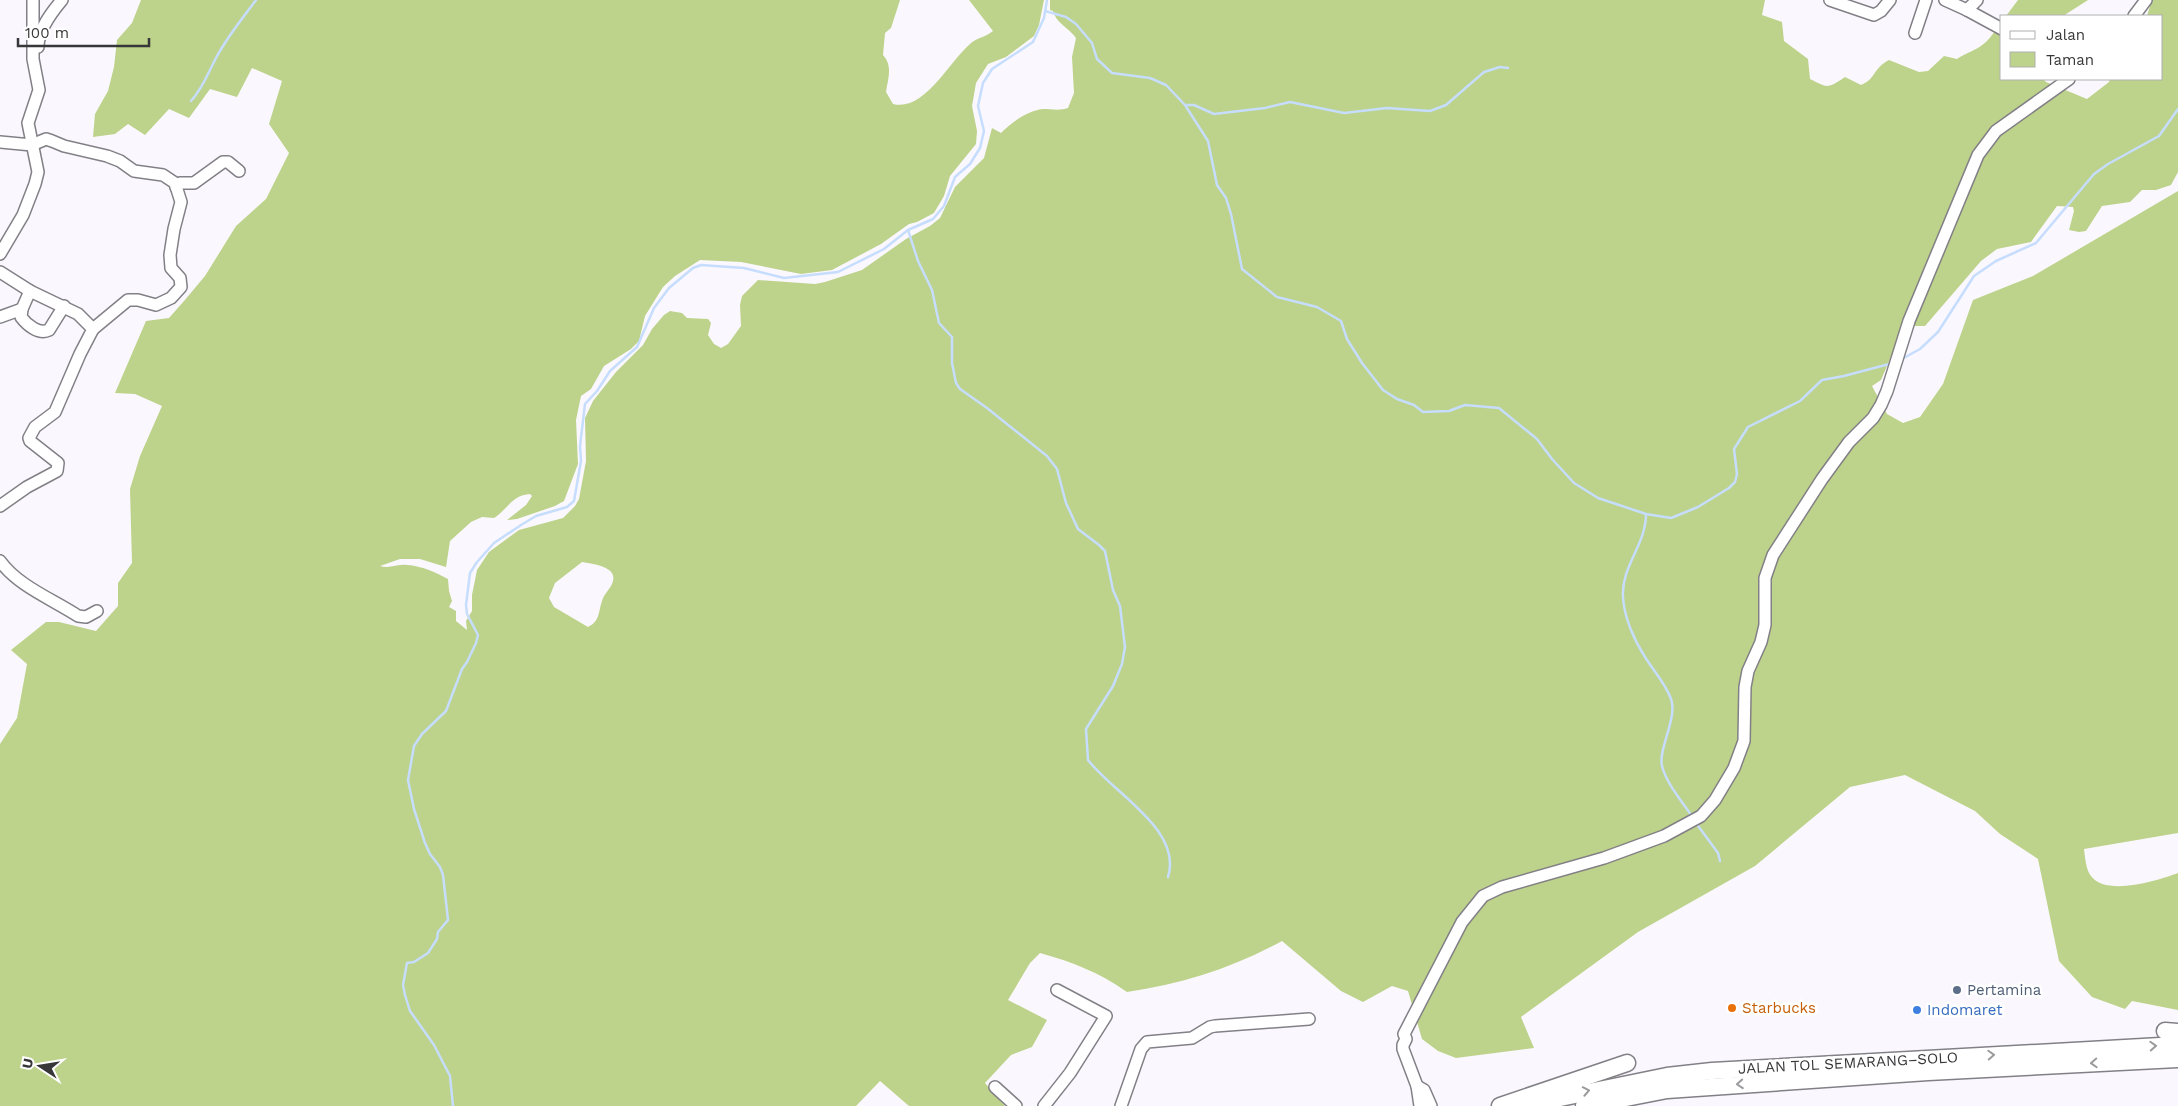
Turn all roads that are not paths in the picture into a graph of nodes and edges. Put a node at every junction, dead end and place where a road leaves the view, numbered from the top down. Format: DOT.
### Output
graph roads {
  1 [pos="33,0"];
  2 [pos="62,0"];
  3 [pos="1830,0"];
  4 [pos="1890,0"];
  5 [pos="1926,0"];
  6 [pos="1945,0"];
  7 [pos="1976,0"];
  8 [pos="2146,0"];
  9 [pos="1967,10"];
  10 [pos="2135,15"];
  11 [pos="2000,28"];
  12 [pos="1915,33"];
  13 [pos="2068,80"];
  14 [pos="39,81"];
  15 [pos="0,142"];
  16 [pos="32,145"];
  17 [pos="239,171"];
  18 [pos="176,187"];
  19 [pos="0,254"];
  20 [pos="0,272"];
  21 [pos="30,291"];
  22 [pos="64,306"];
  23 [pos="22,309"];
  24 [pos="0,318"];
  25 [pos="93,329"];
  26 [pos="0,506"];
  27 [pos="0,561"];
  28 [pos="97,611"];
  29 [pos="1056,990"];
  30 [pos="1309,1019"];
  31 [pos="2178,1045"];
  32 [pos="2178,1059"];
  33 [pos="1627,1063"];
  34 [pos="1417,1086"];
  35 [pos="995,1087"];
  36 [pos="1016,1106"];
  37 [pos="1044,1106"];
  38 [pos="1121,1106"];
  39 [pos="1420,1106"];
  40 [pos="1431,1106"];
  41 [pos="1500,1106"];
  42 [pos="1521,1106"];
  43 [pos="1584,1106"];
  1 -- 14 [label="street"];
  2 -- 14 [label="street"];
  3 -- 4 [label="street"];
  5 -- 12 [label="street"];
  6 -- 9 [label="street"];
  7 -- 9 [label="street"];
  8 -- 10 [label="street"];
  9 -- 11 [label="street"];
  13 -- 34 [label="street"];
  14 -- 16 [label="street"];
  15 -- 16 [label="street"];
  16 -- 18 [label="street"];
  16 -- 19 [label="street"];
  17 -- 18 [label="street"];
  18 -- 25 [label="street"];
  20 -- 21 [label="street"];
  21 -- 22 [label="street"];
  21 -- 23 [label="street"];
  22 -- 23 [label="street"];
  22 -- 25 [label="street"];
  23 -- 24 [label="street"];
  25 -- 26 [label="street"];
  27 -- 28 [label="street"];
  29 -- 37 [label="street"];
  30 -- 38 [label="street"];
  42 -- 31 [label="highway, JALAN TOL SEMARANG–SOLO, one-way"];
  32 -- 43 [label="highway, JALAN TOL SEMARANG–SOLO, one-way"];
  33 -- 41 [label="highway"];
  34 -- 39 [label="street"];
  34 -- 40 [label="street"];
  35 -- 36 [label="street"];
}
